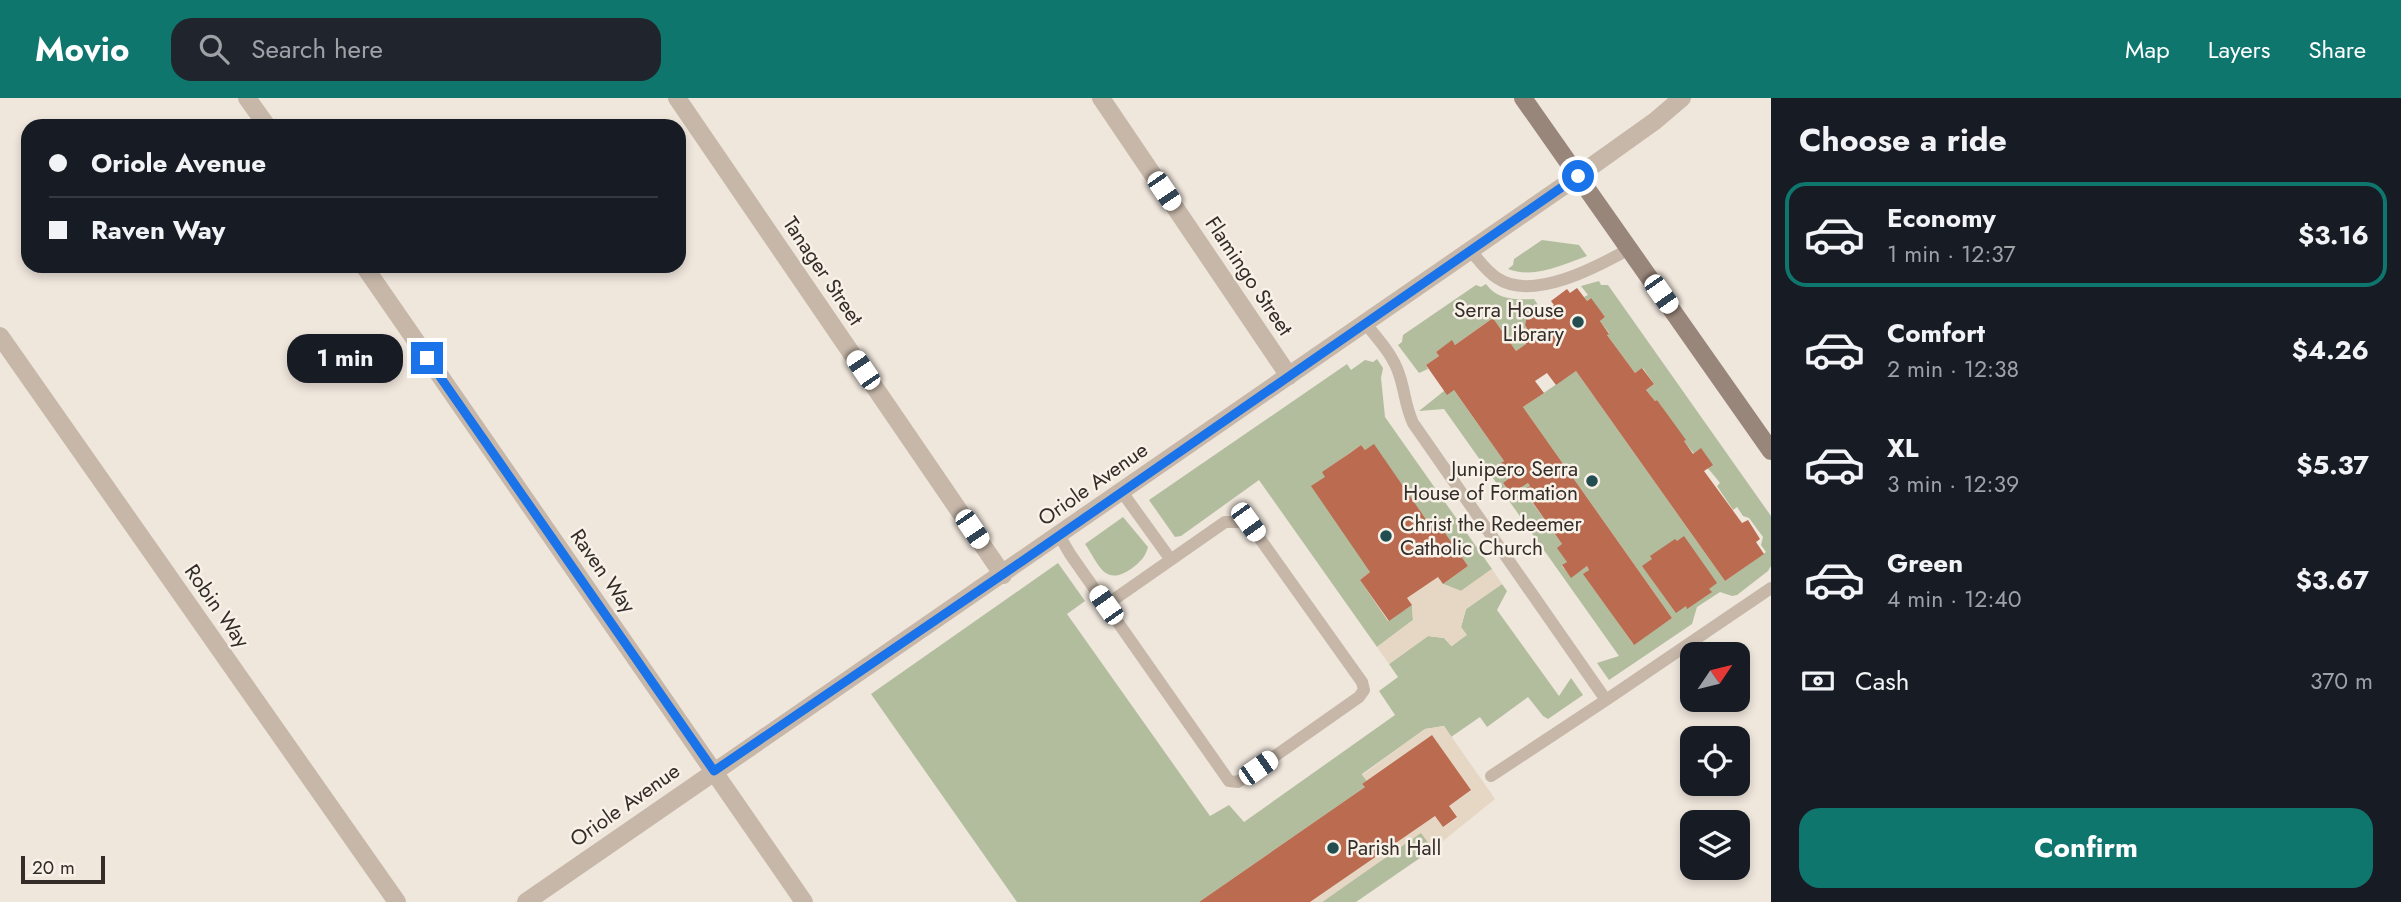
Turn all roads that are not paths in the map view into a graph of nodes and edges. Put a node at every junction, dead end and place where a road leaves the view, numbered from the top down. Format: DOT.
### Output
graph roads {
  1 [pos="247,98"];
  2 [pos="677,98"];
  3 [pos="1101,98"];
  4 [pos="1523,98"];
  5 [pos="1682,98"];
  6 [pos="262,119"];
  7 [pos="1578,176"];
  8 [pos="1629,249"];
  9 [pos="1471,250"];
  10 [pos="369,273"];
  11 [pos="1365,323"];
  12 [pos="0,336"];
  13 [pos="1289,376"];
  14 [pos="1771,451"];
  15 [pos="1122,492"];
  16 [pos="1059,536"];
  17 [pos="1171,560"];
  18 [pos="1003,575"];
  19 [pos="1771,587"];
  20 [pos="1106,605"];
  21 [pos="1606,700"];
  22 [pos="714,771"];
  23 [pos="1491,776"];
  24 [pos="397,902"];
  25 [pos="526,902"];
  26 [pos="804,902"];
  1 -- 6 [label="street"];
  2 -- 18 [label="street, Tanager Street"];
  3 -- 13 [label="street, Flamingo Street"];
  4 -- 7 [label="street"];
  5 -- 7 [label="street, Oriole Avenue"];
  7 -- 8 [label="street"];
  7 -- 9 [label="street, Oriole Avenue"];
  8 -- 9 [label="lane"];
  8 -- 14 [label="street"];
  9 -- 11 [label="street, Oriole Avenue"];
  10 -- 22 [label="street, Raven Way"];
  11 -- 13 [label="street, Oriole Avenue"];
  11 -- 21 [label="lane"];
  12 -- 24 [label="street, Robin Way"];
  13 -- 15 [label="street, Oriole Avenue"];
  15 -- 16 [label="street, Oriole Avenue"];
  15 -- 17 [label="lane"];
  16 -- 18 [label="street, Oriole Avenue"];
  16 -- 20 [label="lane"];
  17 -- 20 [label="lane"];
  17 -- 20 [label="lane"];
  18 -- 22 [label="street, Oriole Avenue"];
  19 -- 21 [label="lane"];
  21 -- 23 [label="lane"];
  22 -- 25 [label="street, Oriole Avenue"];
  22 -- 26 [label="street, Raven Way"];
}
